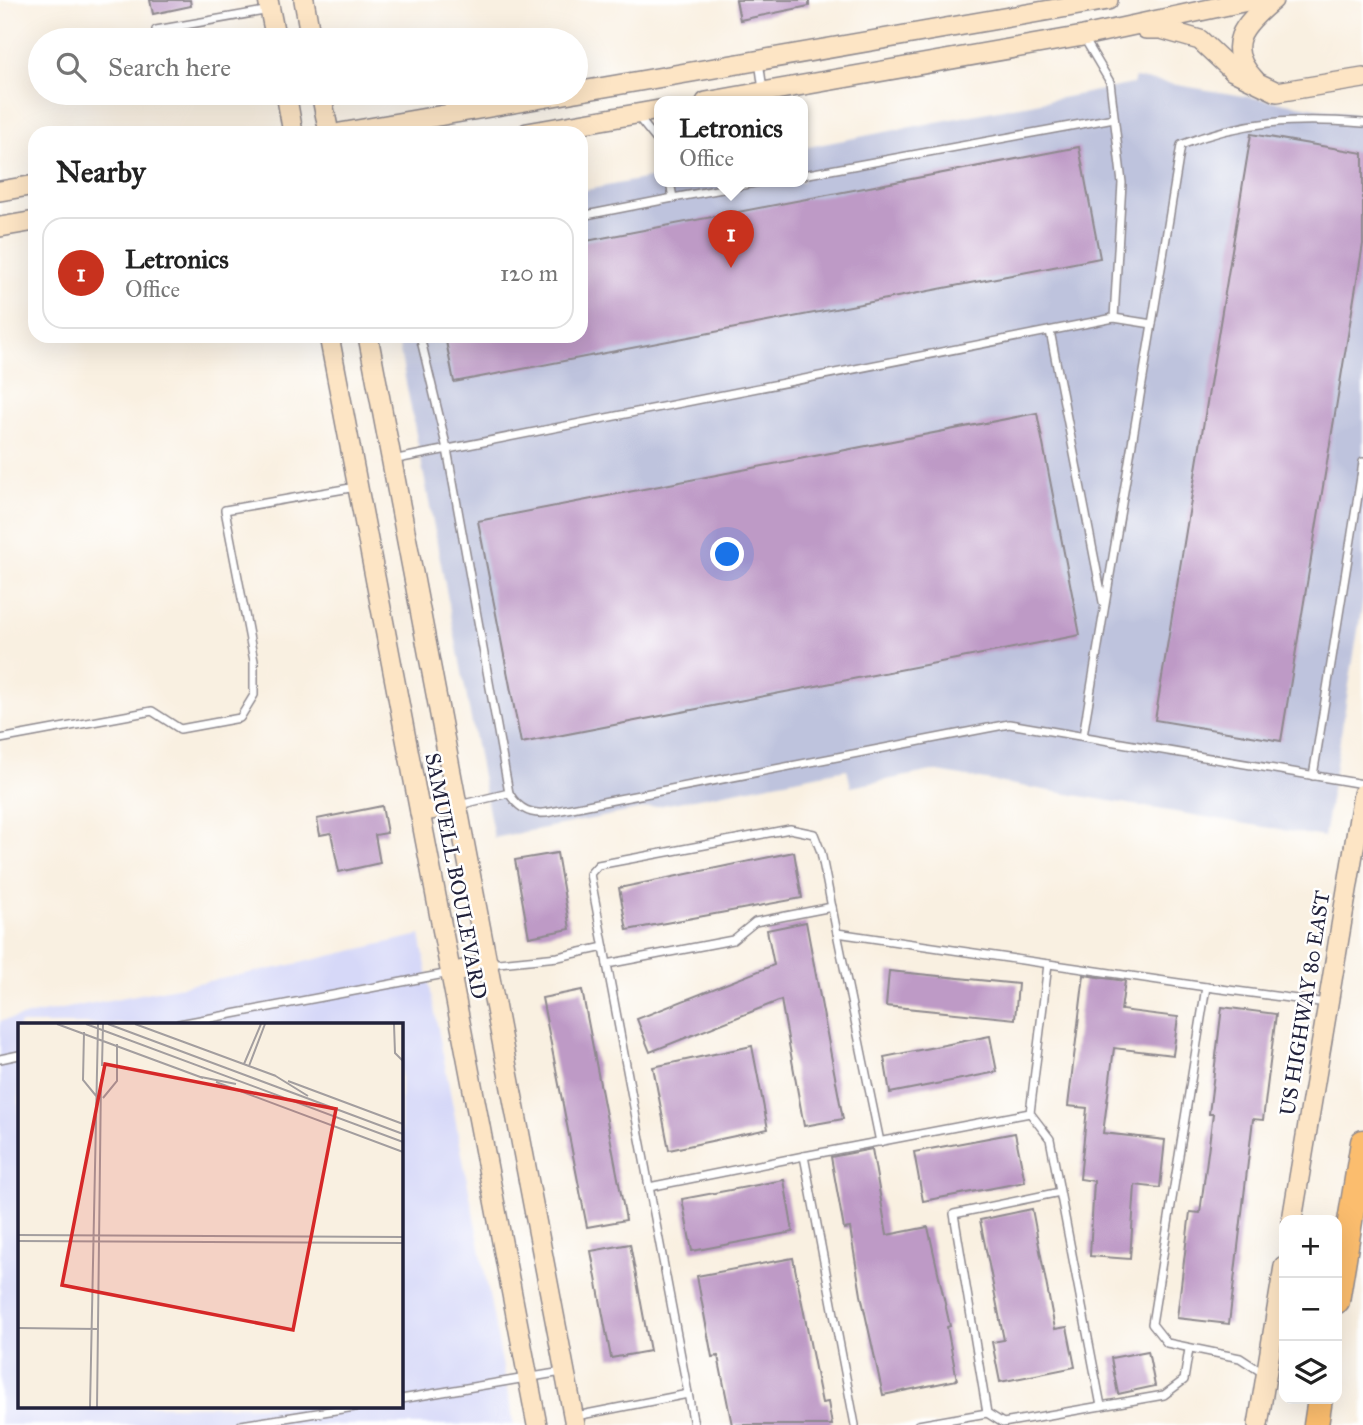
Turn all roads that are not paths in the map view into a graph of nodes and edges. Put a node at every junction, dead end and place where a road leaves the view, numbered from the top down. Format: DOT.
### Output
graph roads {
  1 [pos="304,0"];
  2 [pos="1108,0"];
  3 [pos="1252,0"];
  4 [pos="1273,0"];
  5 [pos="1076,2"];
  6 [pos="269,5"];
  7 [pos="165,28"];
  8 [pos="273,28"];
  9 [pos="310,28"];
  10 [pos="1117,29"];
  11 [pos="1083,36"];
  12 [pos="759,60"];
  13 [pos="1363,78"];
  14 [pos="1261,86"];
  15 [pos="588,89"];
  16 [pos="764,92"];
  17 [pos="741,96"];
  18 [pos="288,105"];
  19 [pos="323,105"];
  20 [pos="499,105"];
  21 [pos="654,111"];
  22 [pos="635,114"];
  23 [pos="1114,118"];
  24 [pos="1363,123"];
  25 [pos="292,126"];
  26 [pos="328,126"];
  27 [pos="380,126"];
  28 [pos="567,126"];
  29 [pos="654,137"];
  30 [pos="808,174"];
  31 [pos="28,186"];
  32 [pos="671,187"];
  33 [pos="734,187"];
  34 [pos="0,191"];
  35 [pos="673,198"];
  36 [pos="588,215"];
  37 [pos="28,222"];
  38 [pos="0,227"];
  39 [pos="1114,318"];
  40 [pos="1152,324"];
  41 [pos="1050,331"];
  42 [pos="330,343"];
  43 [pos="369,343"];
  44 [pos="423,343"];
  45 [pos="447,449"];
  46 [pos="392,460"];
  47 [pos="1363,462"];
  48 [pos="1362,477"];
  49 [pos="356,487"];
  50 [pos="1104,607"];
  51 [pos="1083,736"];
  52 [pos="0,739"];
  53 [pos="1312,776"];
  54 [pos="1363,785"];
  55 [pos="509,793"];
  56 [pos="1363,794"];
  57 [pos="457,805"];
  58 [pos="420,812"];
  59 [pos="832,907"];
  60 [pos="837,933"];
  61 [pos="604,947"];
  62 [pos="489,964"];
  63 [pos="607,964"];
  64 [pos="1048,964"];
  65 [pos="451,972"];
  66 [pos="1206,987"];
  67 [pos="1328,1003"];
  68 [pos="184,1023"];
  69 [pos="18,1055"];
  70 [pos="0,1059"];
  71 [pos="1030,1113"];
  72 [pos="880,1142"];
  73 [pos="1363,1142"];
  74 [pos="804,1156"];
  75 [pos="649,1187"];
  76 [pos="1060,1192"];
  77 [pos="1293,1215"];
  78 [pos="1282,1278"];
  79 [pos="1341,1278"];
  80 [pos="1189,1349"];
  81 [pos="564,1371"];
  82 [pos="1266,1375"];
  83 [pos="528,1379"];
  84 [pos="688,1394"];
  85 [pos="402,1399"];
  86 [pos="1320,1404"];
  87 [pos="1101,1406"];
  88 [pos="348,1408"];
  89 [pos="987,1413"];
  90 [pos="574,1421"];
  91 [pos="242,1425"];
  92 [pos="537,1425"];
  93 [pos="694,1425"];
  94 [pos="855,1425"];
  95 [pos="918,1425"];
  96 [pos="1258,1425"];
  97 [pos="1316,1425"];
  1 -- 9 [label="main road"];
  2 -- 5 [label="main road"];
  3 -- 10 [label="main road"];
  4 -- 14 [label="main road"];
  5 -- 11 [label="main road"];
  5 -- 12 [label="main road"];
  6 -- 7 [label="lane"];
  6 -- 8 [label="main road"];
  10 -- 11 [label="main road"];
  10 -- 14 [label="main road"];
  11 -- 16 [label="main road"];
  11 -- 23 [label="lane"];
  12 -- 15 [label="main road"];
  12 -- 16 [label="lane"];
  13 -- 14 [label="main road"];
  16 -- 17 [label="main road"];
  18 -- 25 [label="main road"];
  19 -- 26 [label="main road"];
  20 -- 27 [label="main road"];
  21 -- 22 [label="main road"];
  22 -- 28 [label="main road"];
  22 -- 29 [label="lane"];
  23 -- 30 [label="lane"];
  23 -- 39 [label="lane"];
  24 -- 40 [label="lane"];
  31 -- 34 [label="main road"];
  32 -- 35 [label="lane"];
  33 -- 35 [label="lane"];
  35 -- 36 [label="lane"];
  37 -- 38 [label="main road"];
  39 -- 40 [label="lane"];
  39 -- 41 [label="lane"];
  40 -- 50 [label="lane"];
  41 -- 45 [label="lane"];
  41 -- 50 [label="lane"];
  42 -- 49 [label="main road, SAMUELL BOULEVARD"];
  43 -- 46 [label="main road, SAMUELL BOULEVARD"];
  44 -- 45 [label="lane"];
  45 -- 46 [label="lane"];
  45 -- 55 [label="lane"];
  46 -- 57 [label="main road, SAMUELL BOULEVARD"];
  47 -- 48 [label="lane"];
  48 -- 53 [label="lane"];
  49 -- 52 [label="lane"];
  49 -- 58 [label="main road, SAMUELL BOULEVARD"];
  50 -- 51 [label="lane"];
  51 -- 53 [label="lane"];
  51 -- 55 [label="lane"];
  53 -- 54 [label="lane"];
  55 -- 57 [label="lane"];
  56 -- 67 [label="main road, US HIGHWAY 80 EAST"];
  57 -- 58 [label="main road"];
  57 -- 62 [label="main road, SAMUELL BOULEVARD"];
  58 -- 65 [label="main road, SAMUELL BOULEVARD"];
  59 -- 60 [label="lane"];
  59 -- 61 [label="lane"];
  59 -- 63 [label="lane"];
  60 -- 64 [label="lane"];
  60 -- 72 [label="lane"];
  61 -- 62 [label="lane"];
  61 -- 63 [label="lane"];
  62 -- 65 [label="main road"];
  62 -- 81 [label="main road, SAMUELL BOULEVARD"];
  63 -- 75 [label="lane"];
  64 -- 66 [label="lane"];
  64 -- 71 [label="lane"];
  65 -- 68 [label="lane"];
  65 -- 83 [label="main road, SAMUELL BOULEVARD"];
  66 -- 67 [label="lane"];
  66 -- 80 [label="lane"];
  67 -- 77 [label="main road, US HIGHWAY 80 EAST"];
  69 -- 70 [label="lane"];
  71 -- 72 [label="lane"];
  71 -- 76 [label="lane"];
  72 -- 74 [label="lane"];
  73 -- 79 [label="highway"];
  74 -- 75 [label="lane"];
  74 -- 94 [label="lane"];
  75 -- 84 [label="lane"];
  76 -- 87 [label="lane"];
  76 -- 89 [label="lane"];
  78 -- 82 [label="main road"];
  80 -- 82 [label="lane"];
  80 -- 87 [label="lane"];
  81 -- 83 [label="lane"];
  81 -- 90 [label="main road, SAMUELL BOULEVARD"];
  82 -- 96 [label="main road"];
  83 -- 85 [label="lane"];
  83 -- 92 [label="main road, SAMUELL BOULEVARD"];
  84 -- 90 [label="lane"];
  84 -- 93 [label="lane"];
  86 -- 97 [label="highway"];
  87 -- 89 [label="lane"];
  88 -- 91 [label="lane"];
  89 -- 95 [label="lane"];
}
